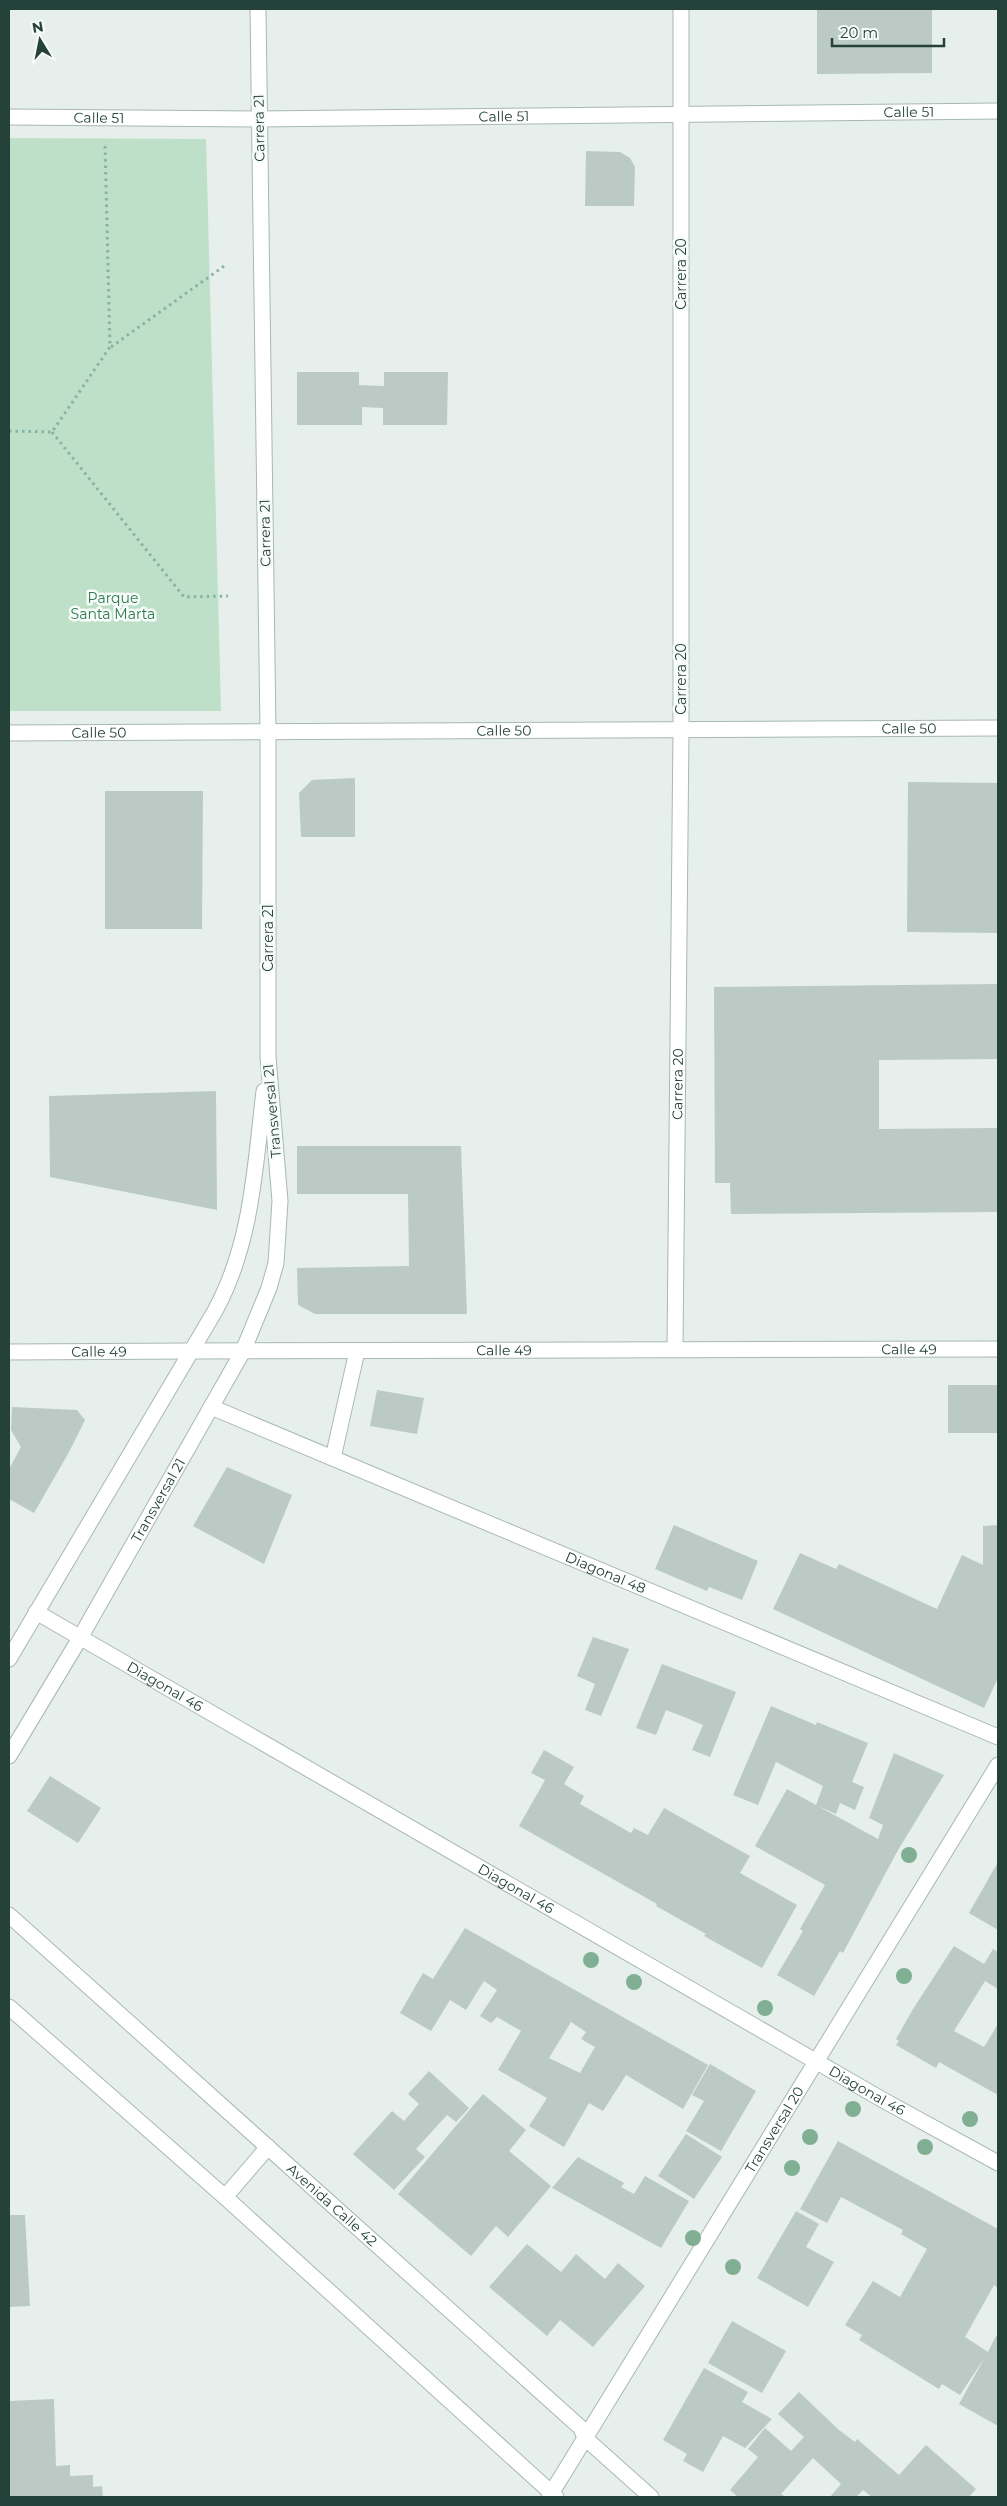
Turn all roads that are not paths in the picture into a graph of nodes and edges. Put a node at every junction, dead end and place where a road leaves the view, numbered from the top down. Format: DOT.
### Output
graph roads {
  1 [pos="258,9"];
  2 [pos="681,9"];
  3 [pos="998,111"];
  4 [pos="681,114"];
  5 [pos="9,118"];
  6 [pos="258,119"];
  7 [pos="998,728"];
  8 [pos="681,729"];
  9 [pos="268,731"];
  10 [pos="9,733"];
  11 [pos="268,1058"];
  12 [pos="998,1349"];
  13 [pos="675,1350"];
  14 [pos="190,1351"];
  15 [pos="243,1351"];
  16 [pos="357,1351"];
  17 [pos="9,1352"];
  18 [pos="212,1407"];
  19 [pos="333,1458"];
  20 [pos="36,1612"];
  21 [pos="80,1638"];
  22 [pos="9,1659"];
  23 [pos="998,1737"];
  24 [pos="9,1756"];
  25 [pos="998,1766"];
  26 [pos="9,1914"];
  27 [pos="9,2007"];
  28 [pos="818,2061"];
  29 [pos="268,2148"];
  30 [pos="998,2163"];
  31 [pos="225,2197"];
  32 [pos="585,2438"];
  33 [pos="552,2496"];
  34 [pos="651,2497"];
  1 -- 6 [label="street, Carrera 21"];
  2 -- 4 [label="street, Carrera 20"];
  3 -- 4 [label="street, Calle 51"];
  4 -- 6 [label="street, Calle 51"];
  4 -- 8 [label="street, Carrera 20"];
  5 -- 6 [label="street, Calle 51"];
  6 -- 9 [label="street, Carrera 21"];
  7 -- 8 [label="street, Calle 50"];
  8 -- 9 [label="street, Calle 50"];
  8 -- 13 [label="street, Carrera 20"];
  9 -- 10 [label="street, Calle 50"];
  9 -- 11 [label="street, Carrera 21"];
  11 -- 14 [label="street, Transversal 21"];
  11 -- 15 [label="street, Transversal 21"];
  12 -- 13 [label="street, Calle 49"];
  13 -- 16 [label="street, Calle 49"];
  14 -- 15 [label="street, Calle 49"];
  14 -- 17 [label="street, Calle 49"];
  14 -- 20 [label="street, Transversal 21"];
  15 -- 16 [label="street, Calle 49"];
  15 -- 18 [label="street, Transversal 21"];
  16 -- 19 [label="street"];
  18 -- 19 [label="street, Diagonal 48"];
  18 -- 21 [label="street, Transversal 21"];
  19 -- 23 [label="street, Diagonal 48"];
  20 -- 21 [label="street, Diagonal 46"];
  20 -- 22 [label="street, Transversal 21"];
  21 -- 24 [label="street, Transversal 21"];
  21 -- 28 [label="street, Diagonal 46"];
  25 -- 28 [label="street, Transversal 20"];
  26 -- 29 [label="street, Avenida Calle 42"];
  27 -- 31 [label="street"];
  28 -- 30 [label="street, Diagonal 46"];
  28 -- 32 [label="street, Transversal 20"];
  29 -- 31 [label="street"];
  29 -- 32 [label="street, Avenida Calle 42"];
  31 -- 33 [label="street"];
  32 -- 33 [label="street, Transversal 20"];
  32 -- 34 [label="street, Avenida Calle 42"];
}
